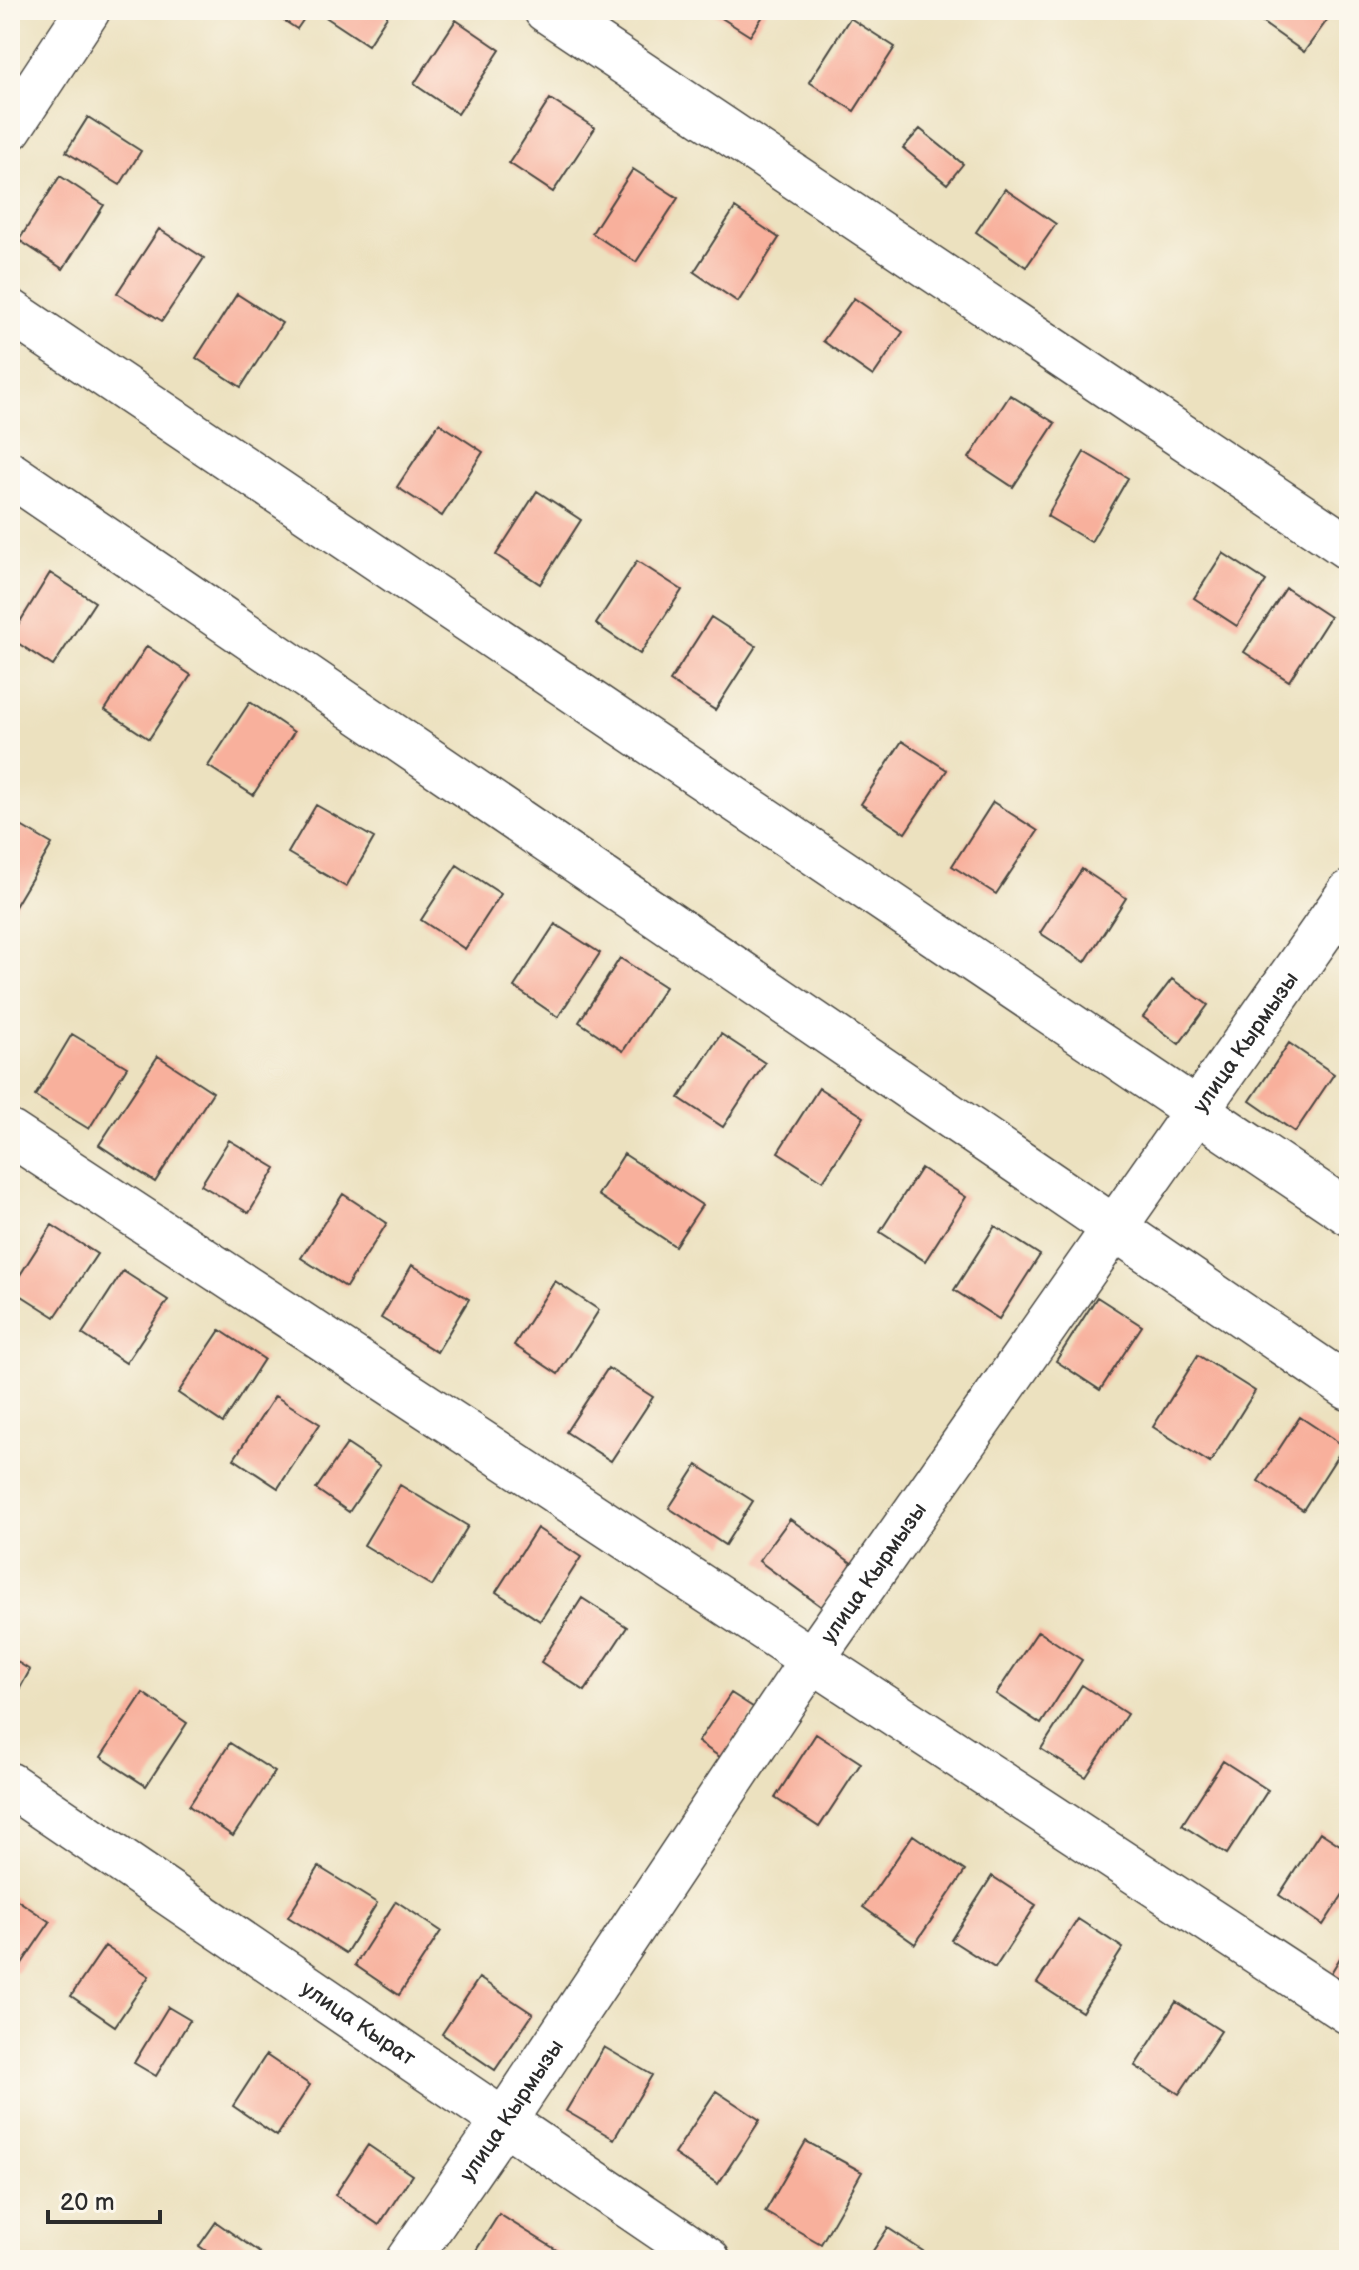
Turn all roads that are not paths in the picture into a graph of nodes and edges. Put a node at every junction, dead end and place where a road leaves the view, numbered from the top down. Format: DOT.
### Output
graph roads {
  1 [pos="88,10"];
  2 [pos="546,10"];
  3 [pos="10,128"];
  4 [pos="10,311"];
  5 [pos="10,474"];
  6 [pos="1349,548"];
  7 [pos="1349,893"];
  8 [pos="1196,1110"];
  9 [pos="10,1133"];
  10 [pos="1349,1213"];
  11 [pos="1113,1229"];
  12 [pos="1349,1388"];
  13 [pos="813,1658"];
  14 [pos="10,1785"];
  15 [pos="1349,2012"];
  16 [pos="504,2121"];
  17 [pos="408,2260"];
  18 [pos="708,2260"];
  1 -- 3 [label="street"];
  2 -- 6 [label="street"];
  4 -- 8 [label="street"];
  5 -- 11 [label="street"];
  7 -- 8 [label="street, улица Кырмызы"];
  8 -- 10 [label="street"];
  8 -- 11 [label="street, улица Кырмызы"];
  9 -- 13 [label="street"];
  11 -- 12 [label="street"];
  11 -- 13 [label="street, улица Кырмызы"];
  13 -- 15 [label="street"];
  13 -- 16 [label="street, улица Кырмызы"];
  14 -- 16 [label="street, улица Кырат"];
  16 -- 17 [label="street, улица Кырмызы"];
  16 -- 18 [label="street, улица Кырат"];
}
